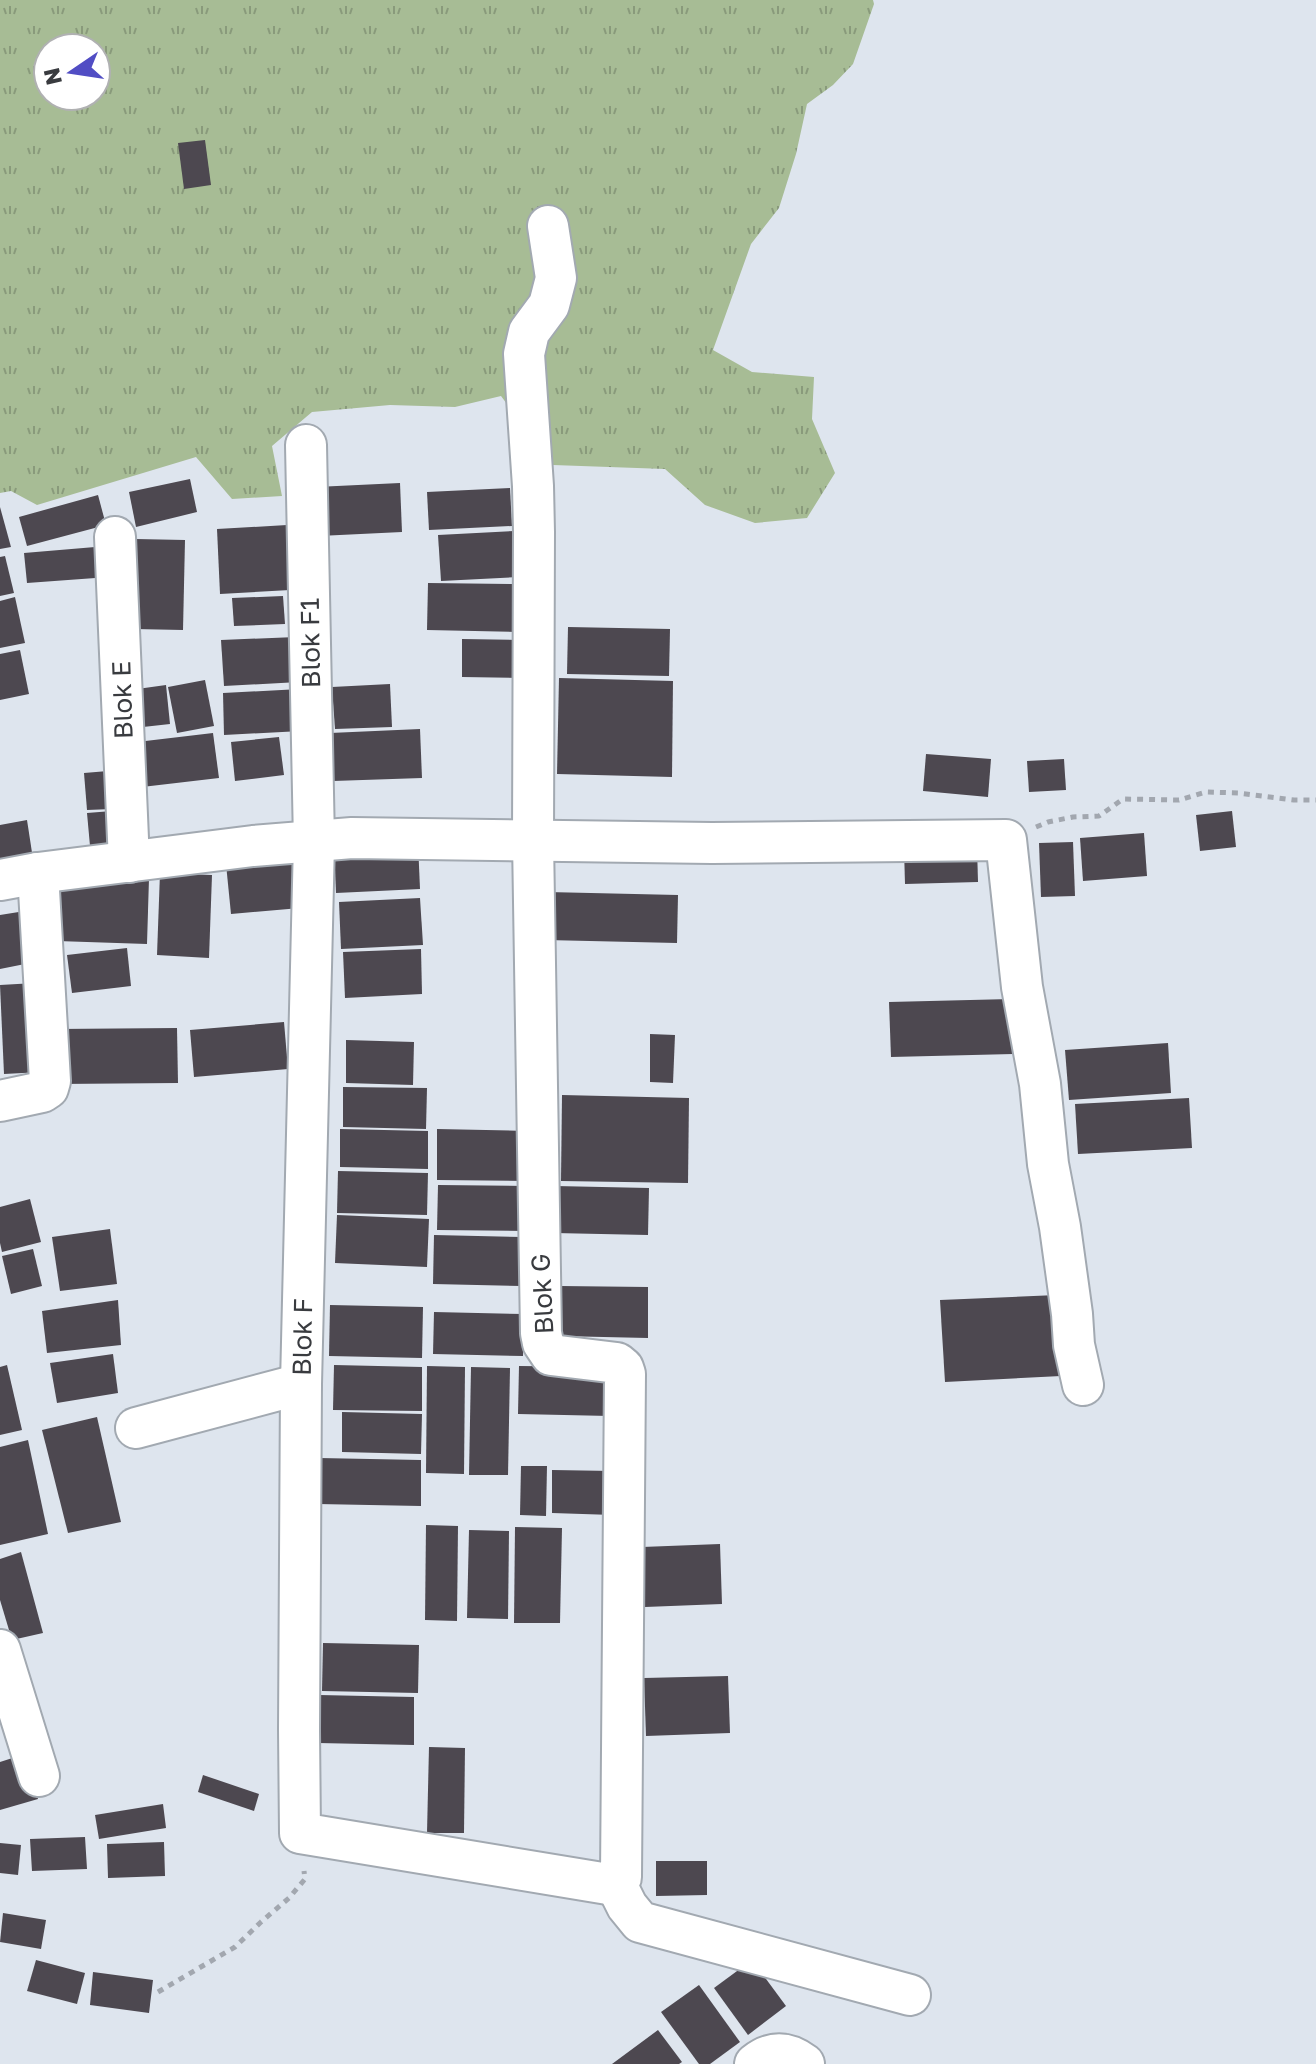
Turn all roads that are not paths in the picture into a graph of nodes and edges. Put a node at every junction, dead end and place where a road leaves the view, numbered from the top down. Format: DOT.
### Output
graph roads {
  1 [pos="548,226"];
  2 [pos="306,445"];
  3 [pos="115,537"];
  4 [pos="533,840"];
  5 [pos="314,842"];
  6 [pos="129,862"];
  7 [pos="19,876"];
  8 [pos="0,1101"];
  9 [pos="301,1384"];
  10 [pos="1083,1385"];
  11 [pos="136,1428"];
  12 [pos="0,1650"];
  13 [pos="39,1776"];
  14 [pos="618,1880"];
  15 [pos="910,1995"];
  16 [pos="755,2064"];
  17 [pos="804,2064"];
  1 -- 4 [label="street"];
  2 -- 5 [label="street, Blok F1"];
  3 -- 6 [label="street, Blok E"];
  4 -- 5 [label="street"];
  4 -- 10 [label="street"];
  4 -- 14 [label="street, Blok G"];
  5 -- 6 [label="street"];
  5 -- 9 [label="street, Blok F"];
  6 -- 7 [label="street"];
  7 -- 8 [label="street"];
  9 -- 11 [label="street"];
  9 -- 14 [label="street, Blok F"];
  12 -- 13 [label="street"];
  14 -- 15 [label="street"];
  16 -- 17 [label="street"];
}
